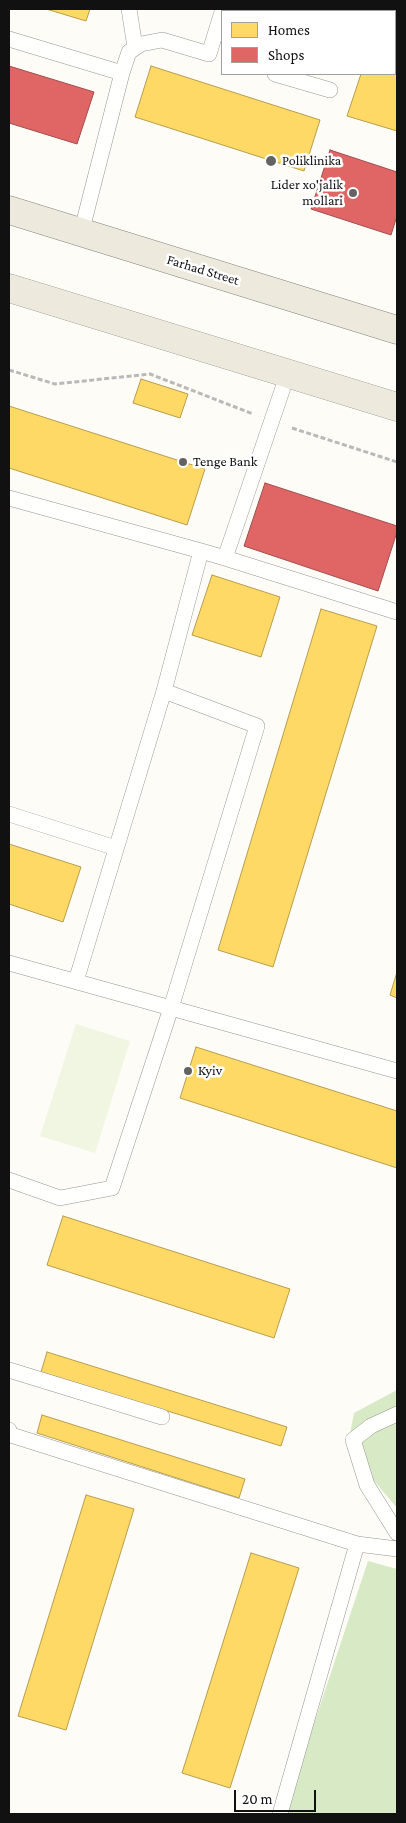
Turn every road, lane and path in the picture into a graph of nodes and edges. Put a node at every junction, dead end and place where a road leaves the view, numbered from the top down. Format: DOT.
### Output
graph roads {
  1 [pos="129,9"];
  2 [pos="221,24"];
  3 [pos="9,39"];
  4 [pos="135,47"];
  5 [pos="216,56"];
  6 [pos="122,73"];
  7 [pos="278,75"];
  8 [pos="330,90"];
  9 [pos="9,210"];
  10 [pos="81,233"];
  11 [pos="9,288"];
  12 [pos="397,330"];
  13 [pos="9,370"];
  14 [pos="288,373"];
  15 [pos="397,407"];
  16 [pos="272,422"];
  17 [pos="397,462"];
  18 [pos="9,498"];
  19 [pos="201,551"];
  20 [pos="225,558"];
  21 [pos="397,612"];
  22 [pos="164,691"];
  23 [pos="9,814"];
  24 [pos="116,848"];
  25 [pos="9,963"];
  26 [pos="76,981"];
  27 [pos="171,1008"];
  28 [pos="397,1071"];
  29 [pos="9,1180"];
  30 [pos="9,1370"];
  31 [pos="397,1414"];
  32 [pos="162,1417"];
  33 [pos="10,1436"];
  34 [pos="393,1517"];
  35 [pos="397,1533"];
  36 [pos="357,1544"];
  37 [pos="397,1550"];
  38 [pos="280,1814"];
  1 -- 4 [label="lane"];
  2 -- 5 [label="lane"];
  3 -- 6 [label="lane"];
  4 -- 5 [label="lane"];
  4 -- 6 [label="lane"];
  6 -- 10 [label="lane"];
  7 -- 8 [label="lane"];
  9 -- 10 [label="main road, Farhad Street"];
  10 -- 12 [label="main road, Farhad Street"];
  11 -- 14 [label="main road"];
  13 -- 16 [label="path"];
  14 -- 15 [label="main road"];
  14 -- 16 [label="lane"];
  16 -- 17 [label="path"];
  16 -- 20 [label="lane"];
  18 -- 19 [label="lane"];
  19 -- 20 [label="lane"];
  19 -- 22 [label="lane"];
  20 -- 21 [label="lane"];
  22 -- 24 [label="lane"];
  22 -- 27 [label="lane"];
  23 -- 24 [label="lane"];
  24 -- 26 [label="lane"];
  25 -- 26 [label="lane"];
  26 -- 27 [label="lane"];
  27 -- 28 [label="lane"];
  27 -- 29 [label="lane"];
  30 -- 32 [label="lane"];
  31 -- 34 [label="lane"];
  33 -- 36 [label="lane"];
  34 -- 35 [label="lane"];
  36 -- 37 [label="lane"];
  36 -- 38 [label="lane"];
}
